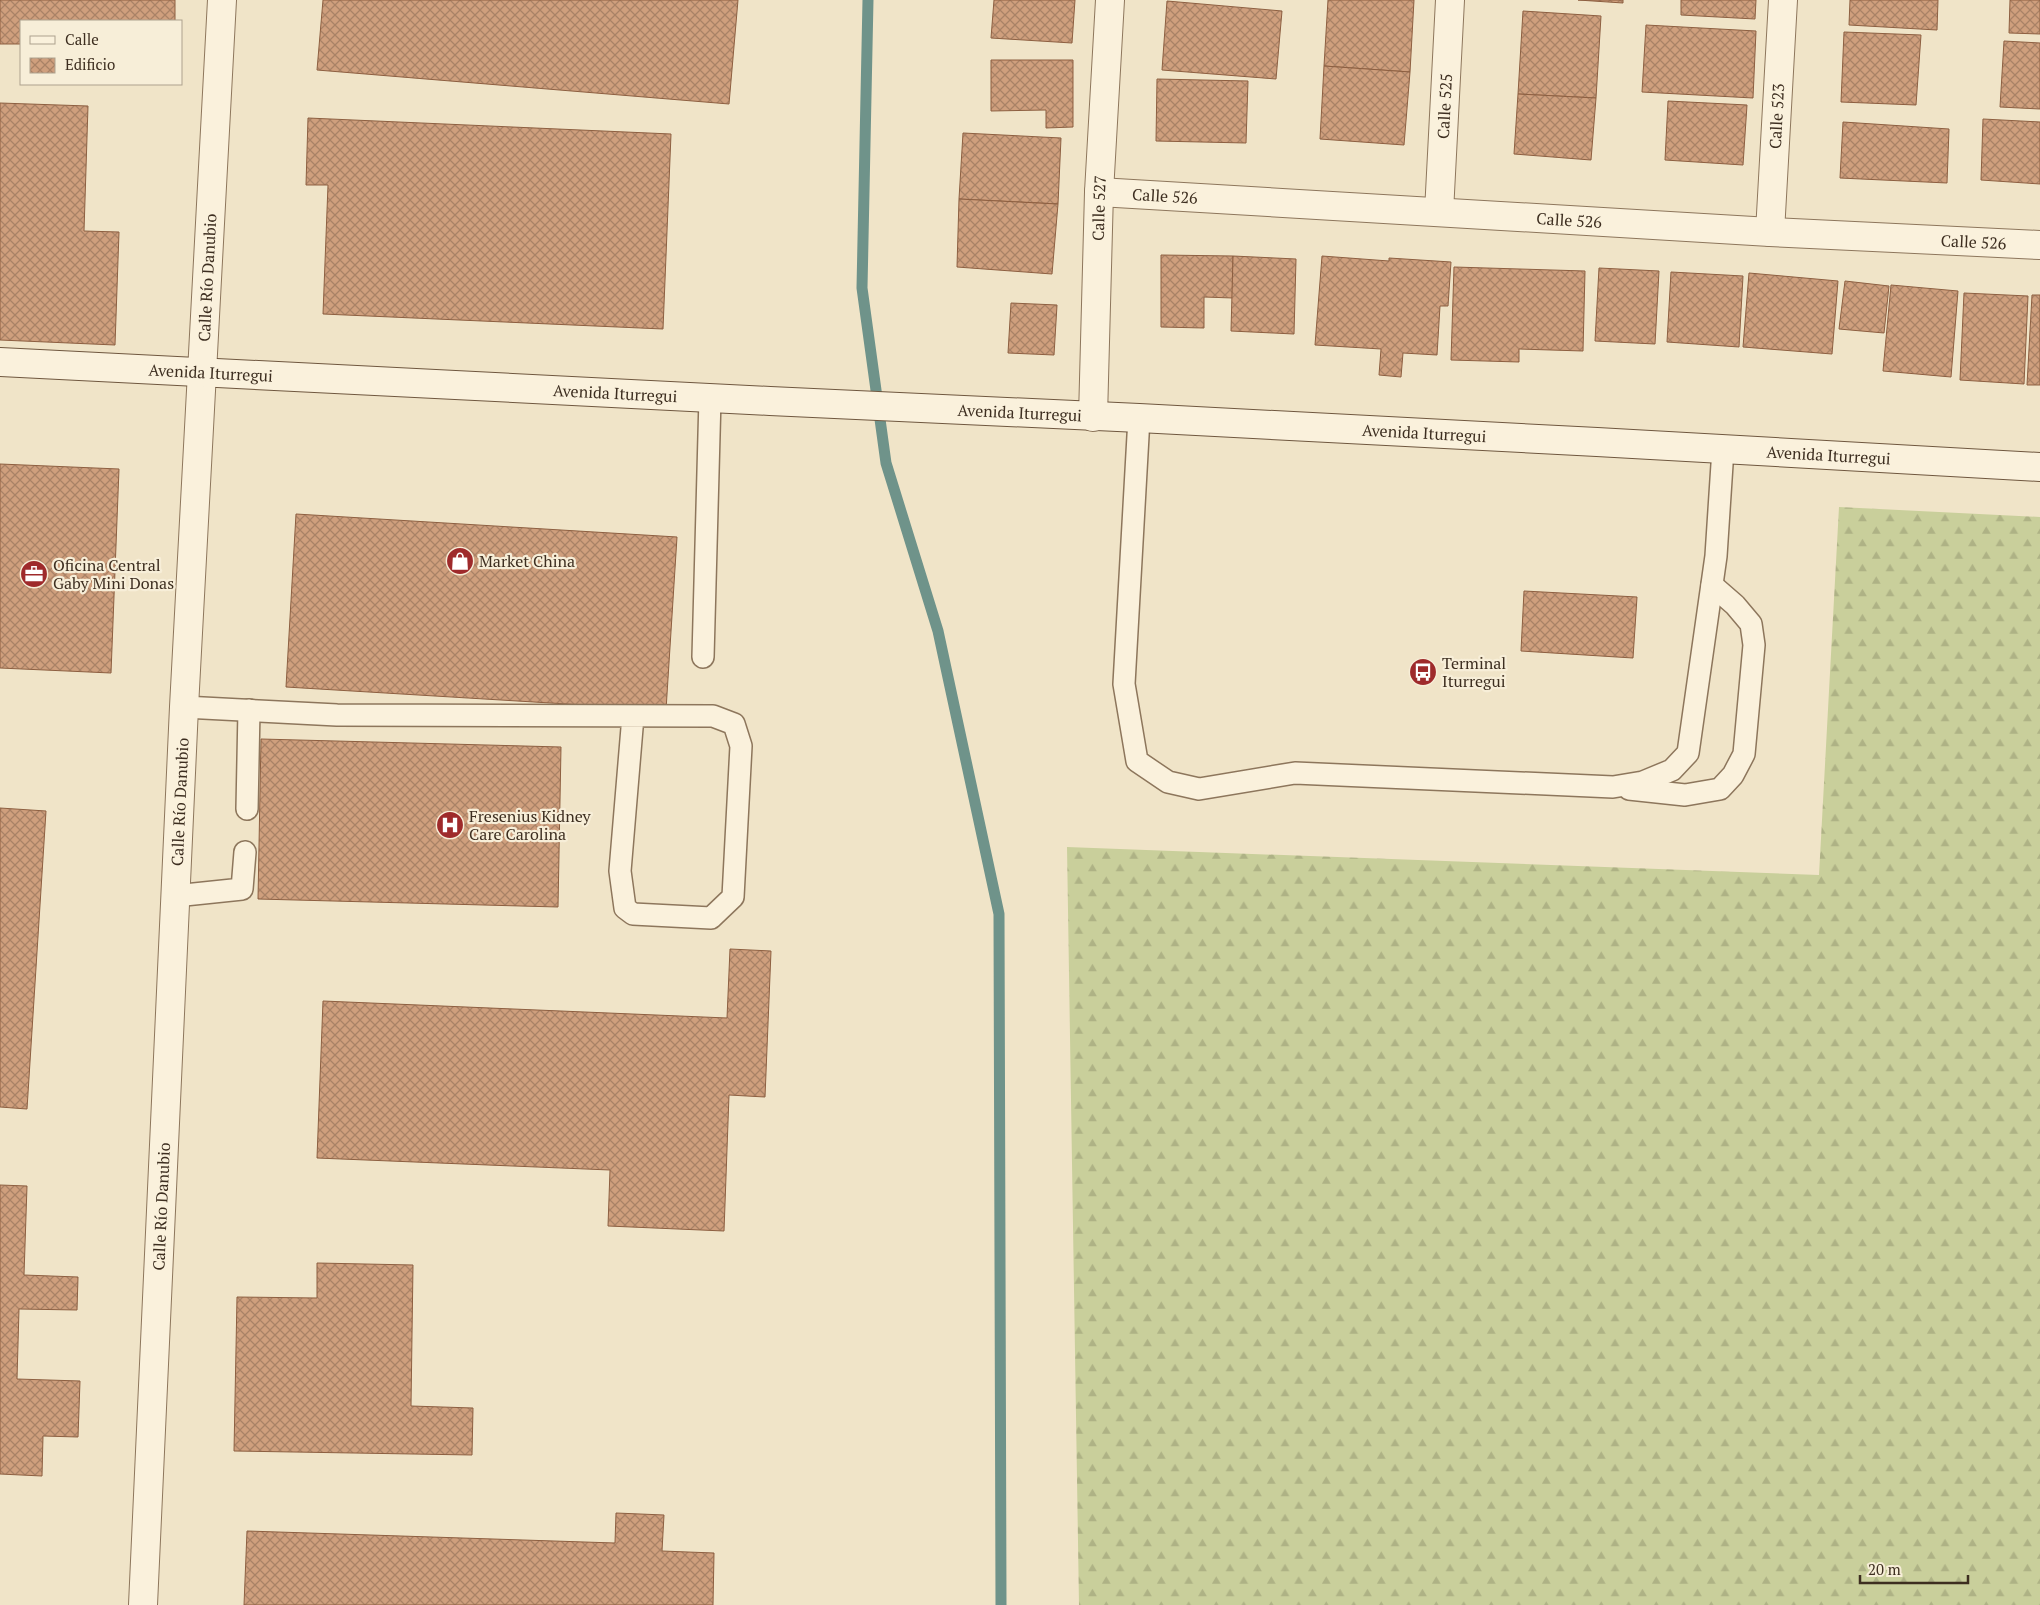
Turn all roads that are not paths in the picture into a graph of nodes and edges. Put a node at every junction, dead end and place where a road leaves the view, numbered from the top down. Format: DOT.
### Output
graph roads {
  1 [pos="222,0"];
  2 [pos="1110,0"];
  3 [pos="1450,0"];
  4 [pos="1783,0"];
  5 [pos="1099,192"];
  6 [pos="1439,212"];
  7 [pos="1770,232"];
  8 [pos="2040,245"];
  9 [pos="0,362"];
  10 [pos="202,372"];
  11 [pos="710,398"];
  12 [pos="1093,417"];
  13 [pos="1139,418"];
  14 [pos="1723,449"];
  15 [pos="2040,467"];
  16 [pos="1712,585"];
  17 [pos="703,657"];
  18 [pos="184,707"];
  19 [pos="249,710"];
  20 [pos="633,716"];
  21 [pos="1613,787"];
  22 [pos="247,809"];
  23 [pos="245,852"];
  24 [pos="175,896"];
  25 [pos="144,1605"];
  1 -- 10 [label="street, Calle Río Danubio"];
  2 -- 5 [label="street, Calle 527"];
  3 -- 6 [label="street, Calle 525"];
  4 -- 7 [label="street, Calle 523"];
  5 -- 6 [label="street, Calle 526"];
  5 -- 12 [label="street, Calle 527"];
  6 -- 7 [label="street, Calle 526"];
  7 -- 8 [label="street, Calle 526"];
  9 -- 10 [label="street, Avenida Iturregui"];
  10 -- 11 [label="street, Avenida Iturregui"];
  10 -- 18 [label="street, Calle Río Danubio"];
  11 -- 12 [label="street, Avenida Iturregui"];
  11 -- 17 [label="lane"];
  12 -- 13 [label="street, Avenida Iturregui"];
  13 -- 14 [label="street, Avenida Iturregui"];
  13 -- 21 [label="lane"];
  14 -- 15 [label="street, Avenida Iturregui"];
  14 -- 16 [label="lane"];
  16 -- 21 [label="lane"];
  16 -- 21 [label="lane"];
  18 -- 19 [label="lane"];
  18 -- 24 [label="street, Calle Río Danubio"];
  19 -- 20 [label="lane"];
  19 -- 22 [label="lane"];
  20 -- 20 [label="lane"];
  23 -- 24 [label="lane"];
  24 -- 25 [label="street, Calle Río Danubio"];
}
